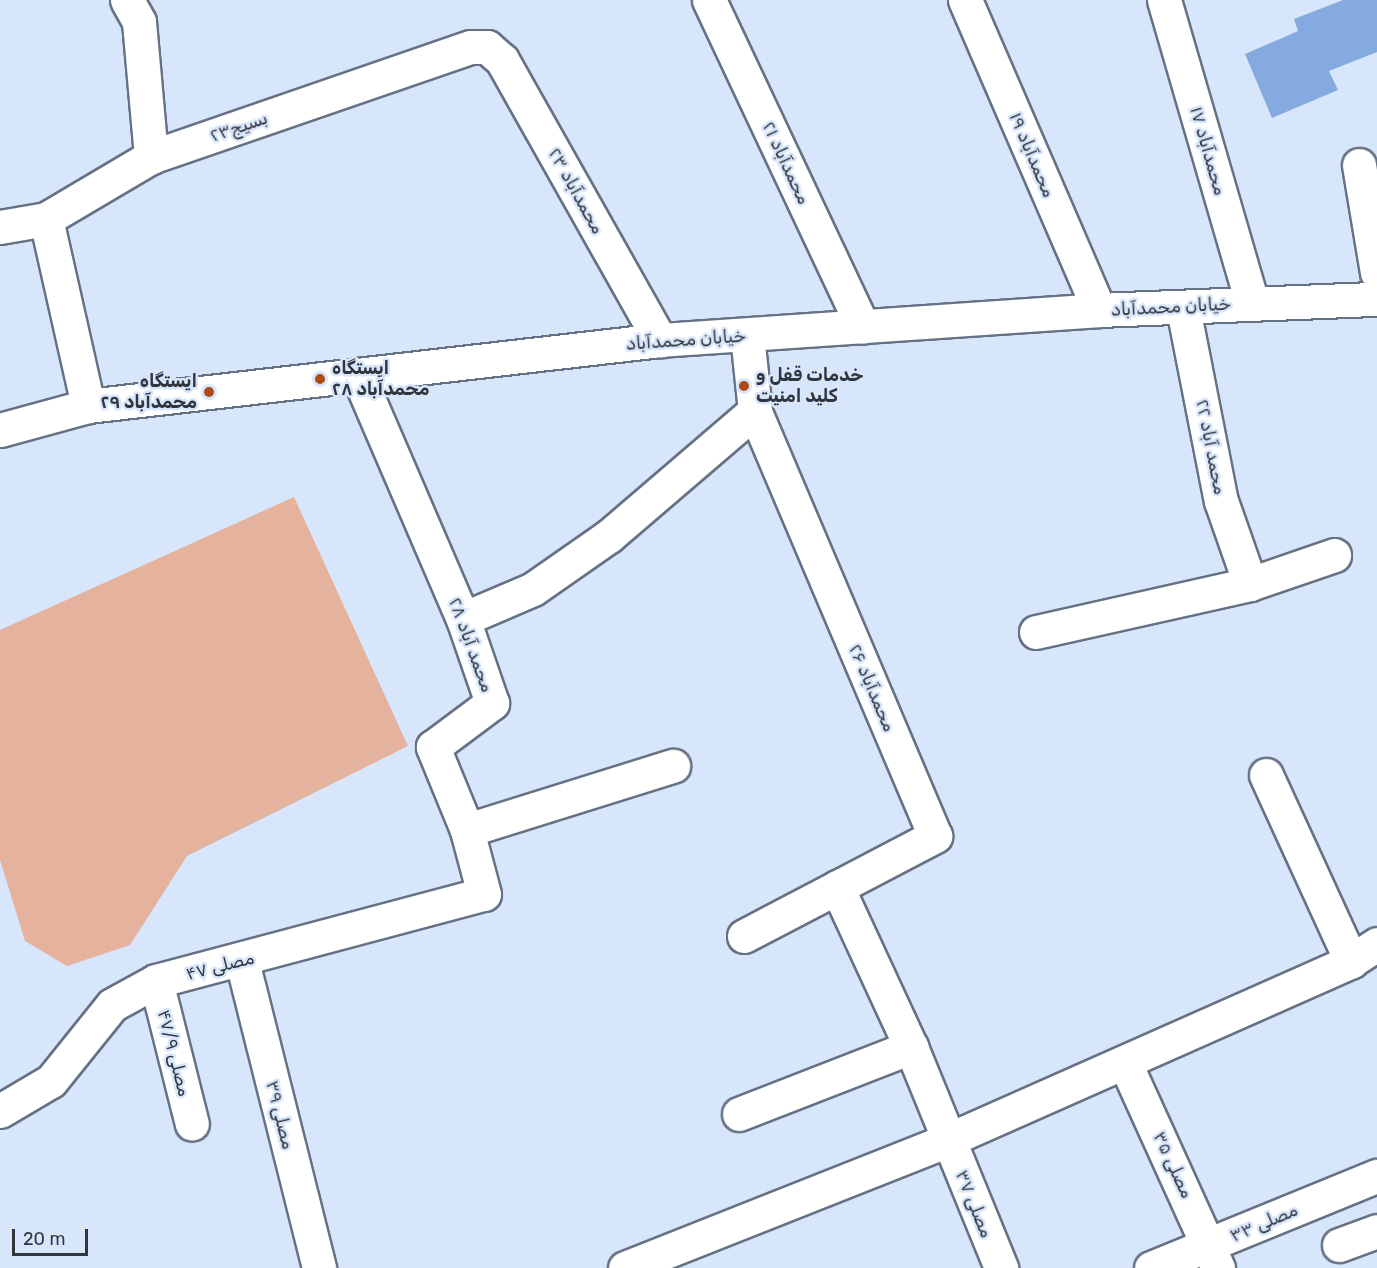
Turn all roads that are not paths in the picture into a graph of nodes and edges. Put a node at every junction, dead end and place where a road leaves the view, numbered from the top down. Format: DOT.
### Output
graph roads {
  1 [pos="127,0"];
  2 [pos="709,0"];
  3 [pos="965,0"];
  4 [pos="1164,0"];
  5 [pos="487,47"];
  6 [pos="151,157"];
  7 [pos="1359,165"];
  8 [pos="46,219"];
  9 [pos="0,227"];
  10 [pos="1377,272"];
  11 [pos="1377,299"];
  12 [pos="1252,303"];
  13 [pos="1183,308"];
  14 [pos="1098,310"];
  15 [pos="863,327"];
  16 [pos="747,335"];
  17 [pos="660,340"];
  18 [pos="358,375"];
  19 [pos="88,406"];
  20 [pos="755,411"];
  21 [pos="0,430"];
  22 [pos="1334,555"];
  23 [pos="1250,584"];
  24 [pos="463,619"];
  25 [pos="1036,632"];
  26 [pos="673,766"];
  27 [pos="1266,775"];
  28 [pos="467,830"];
  29 [pos="837,887"];
  30 [pos="484,894"];
  31 [pos="744,936"];
  32 [pos="1364,952"];
  33 [pos="242,961"];
  34 [pos="156,981"];
  35 [pos="911,1047"];
  36 [pos="1125,1063"];
  37 [pos="0,1111"];
  38 [pos="739,1114"];
  39 [pos="192,1124"];
  40 [pos="948,1140"];
  41 [pos="1377,1176"];
  42 [pos="1377,1231"];
  43 [pos="1340,1245"];
  44 [pos="1214,1257"];
  45 [pos="319,1268"];
  46 [pos="625,1268"];
  47 [pos="1001,1268"];
  48 [pos="1151,1268"];
  1 -- 6 [label="street"];
  2 -- 15 [label="street, محمدآباد ۲۱"];
  3 -- 14 [label="street, محمدآباد ۱۹"];
  4 -- 12 [label="street, محمدآباد ۱۷"];
  5 -- 6 [label="street, بسیج۲۳"];
  5 -- 17 [label="street, محمدآباد ۲۳"];
  6 -- 8 [label="street, بسیج۲۳"];
  7 -- 10 [label="street"];
  8 -- 9 [label="street, بسیج۲۳"];
  8 -- 19 [label="street"];
  11 -- 12 [label="street, خیابان محمدآباد"];
  12 -- 13 [label="street, خیابان محمدآباد"];
  13 -- 14 [label="street, خیابان محمدآباد"];
  13 -- 23 [label="street, محمد آباد ۲۲"];
  14 -- 15 [label="street, خیابان محمدآباد"];
  15 -- 16 [label="street, خیابان محمدآباد"];
  16 -- 17 [label="street, خیابان محمدآباد"];
  16 -- 20 [label="street, محمدآباد ۲۶"];
  17 -- 18 [label="street, خیابان محمدآباد"];
  18 -- 19 [label="street, خیابان محمدآباد"];
  18 -- 24 [label="street, محمد آباد ۲۸"];
  19 -- 21 [label="street, خیابان محمدآباد"];
  20 -- 24 [label="street"];
  20 -- 29 [label="street, محمدآباد ۲۶"];
  22 -- 23 [label="street"];
  23 -- 25 [label="street"];
  24 -- 28 [label="street, محمد آباد ۲۸"];
  26 -- 28 [label="street"];
  27 -- 32 [label="street"];
  28 -- 30 [label="street, محمد آباد ۲۸"];
  29 -- 31 [label="street, محمدآباد ۲۶"];
  29 -- 35 [label="street, مصلی ۳۷"];
  30 -- 33 [label="street, مصلی ۴۷"];
  32 -- 36 [label="street"];
  33 -- 34 [label="street, مصلی ۴۷"];
  33 -- 45 [label="street, مصلی ۳۹"];
  34 -- 37 [label="street, مصلی ۴۷"];
  34 -- 39 [label="street, مصلی ۴۷/۹"];
  35 -- 38 [label="street"];
  35 -- 40 [label="street, مصلی ۳۷"];
  36 -- 40 [label="street"];
  36 -- 44 [label="street, مصلی ۳۵"];
  40 -- 46 [label="street"];
  40 -- 47 [label="street, مصلی ۳۷"];
  41 -- 44 [label="street, مصلی ۳۳"];
  42 -- 43 [label="street"];
  44 -- 48 [label="street, مصلی ۳۳"];
}
